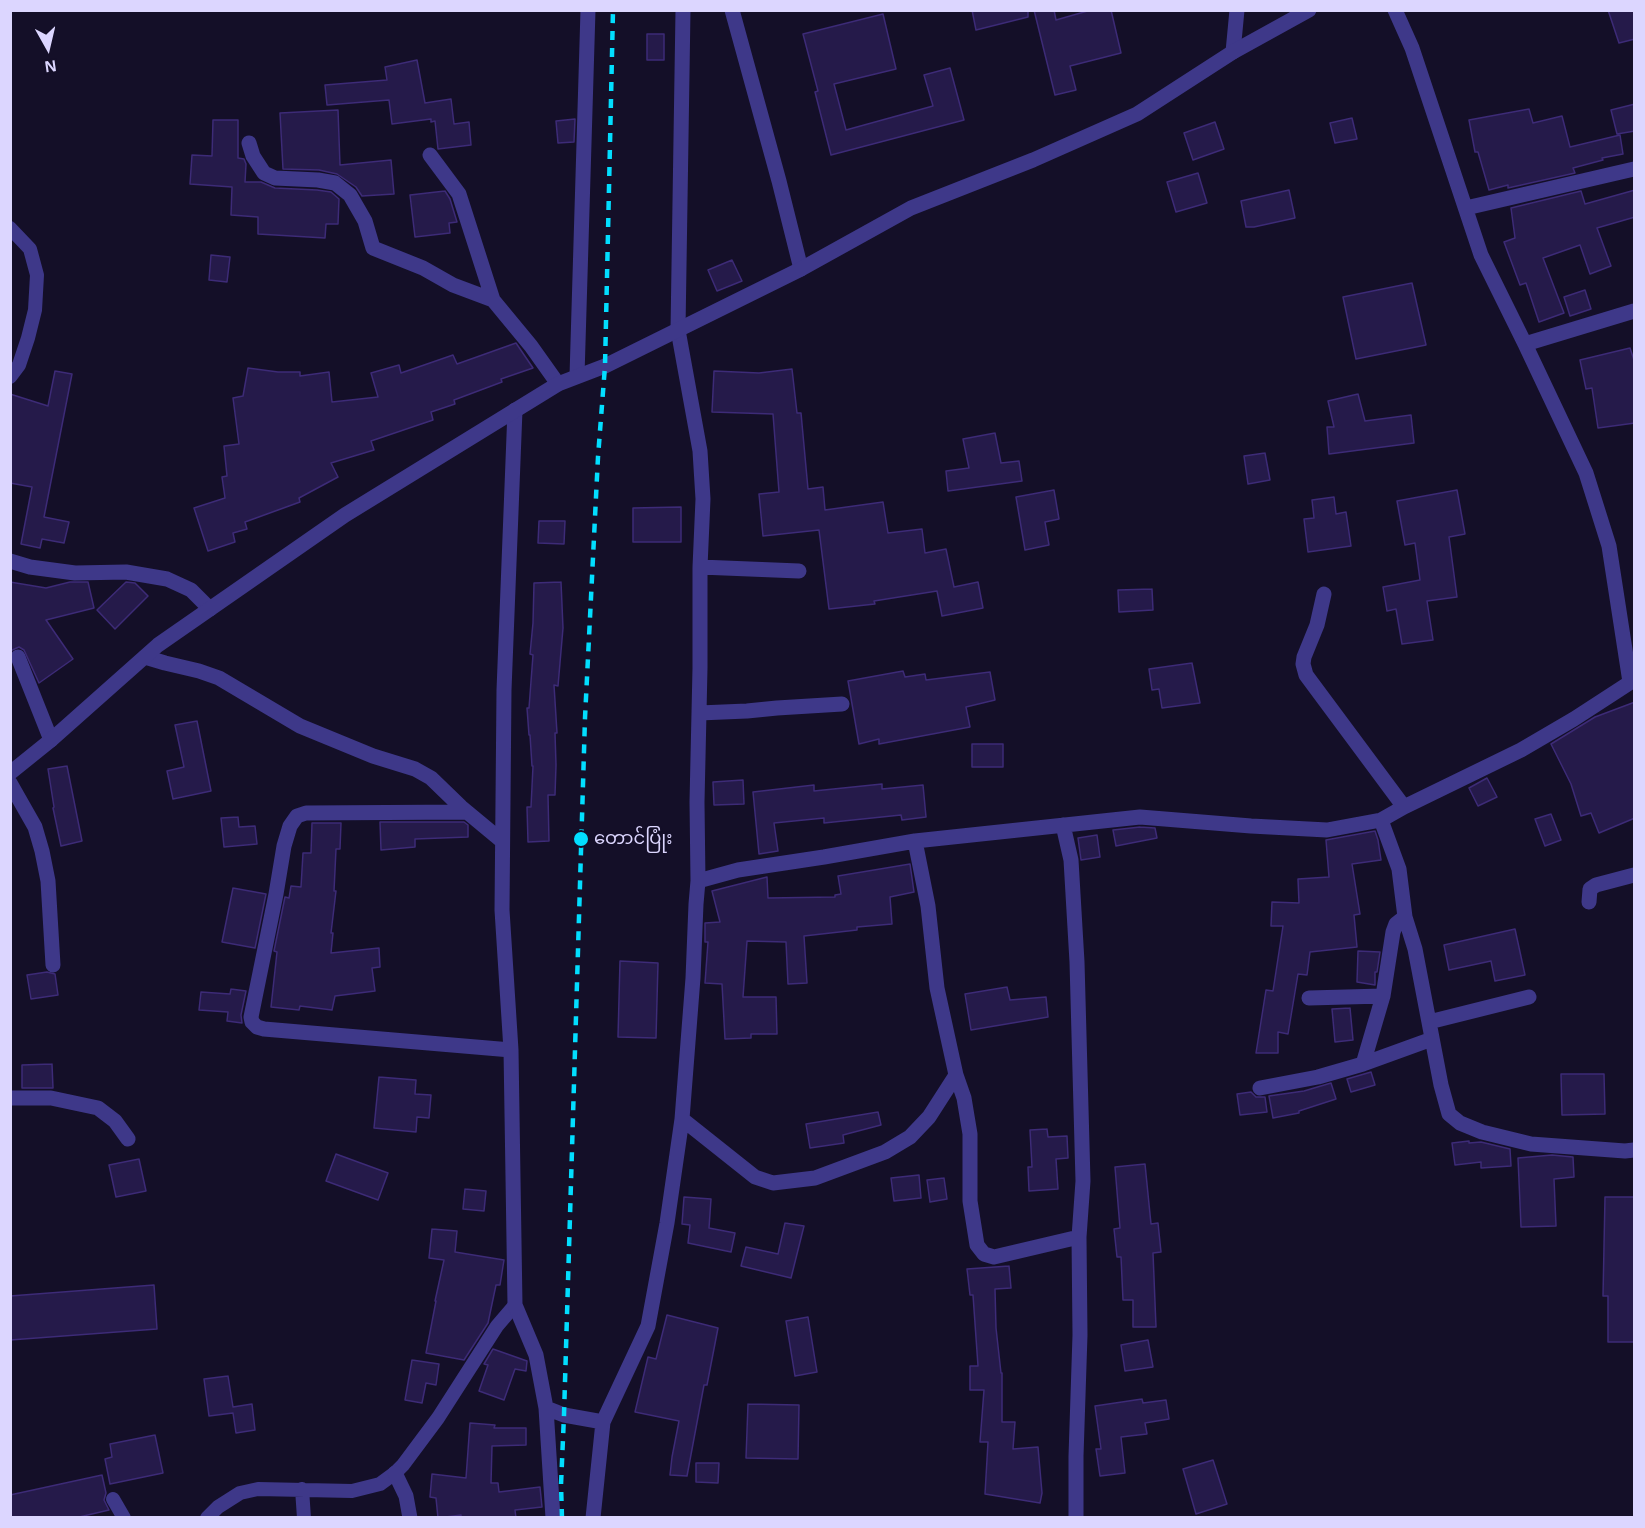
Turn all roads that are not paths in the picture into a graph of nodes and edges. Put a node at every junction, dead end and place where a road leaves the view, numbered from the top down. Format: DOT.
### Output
graph roads {
  1 [pos="588,10"];
  2 [pos="683,10"];
  3 [pos="732,10"];
  4 [pos="1237,10"];
  5 [pos="1309,10"];
  6 [pos="1395,10"];
  7 [pos="1233,52"];
  8 [pos="249,143"];
  9 [pos="430,155"];
  10 [pos="1635,169"];
  11 [pos="1466,208"];
  12 [pos="10,228"];
  13 [pos="801,269"];
  14 [pos="493,300"];
  15 [pos="1635,311"];
  16 [pos="678,330"];
  17 [pos="1525,344"];
  18 [pos="577,376"];
  19 [pos="10,377"];
  20 [pos="558,384"];
  21 [pos="515,410"];
  22 [pos="10,561"];
  23 [pos="699,567"];
  24 [pos="799,572"];
  25 [pos="1324,594"];
  26 [pos="210,609"];
  27 [pos="18,657"];
  28 [pos="145,657"];
  29 [pos="1632,681"];
  30 [pos="842,704"];
  31 [pos="699,713"];
  32 [pos="51,740"];
  33 [pos="10,773"];
  34 [pos="10,783"];
  35 [pos="1404,807"];
  36 [pos="467,812"];
  37 [pos="1381,820"];
  38 [pos="1064,825"];
  39 [pos="502,841"];
  40 [pos="915,841"];
  41 [pos="1635,875"];
  42 [pos="698,881"];
  43 [pos="1589,902"];
  44 [pos="1405,917"];
  45 [pos="53,965"];
  46 [pos="1383,996"];
  47 [pos="1529,997"];
  48 [pos="1309,998"];
  49 [pos="1429,1022"];
  50 [pos="1432,1039"];
  51 [pos="511,1050"];
  52 [pos="1363,1064"];
  53 [pos="956,1075"];
  54 [pos="1260,1088"];
  55 [pos="10,1098"];
  56 [pos="682,1119"];
  57 [pos="129,1139"];
  58 [pos="1635,1150"];
  59 [pos="1079,1237"];
  60 [pos="515,1305"];
  61 [pos="546,1408"];
  62 [pos="603,1422"];
  63 [pos="395,1473"];
  64 [pos="302,1489"];
  65 [pos="113,1499"];
  66 [pos="124,1518"];
  67 [pos="207,1518"];
  68 [pos="304,1518"];
  69 [pos="410,1518"];
  70 [pos="553,1518"];
  71 [pos="593,1518"];
  72 [pos="1076,1518"];
  1 -- 18 [label="street"];
  2 -- 16 [label="street"];
  3 -- 13 [label="street"];
  4 -- 7 [label="street"];
  5 -- 7 [label="street"];
  6 -- 11 [label="street"];
  7 -- 13 [label="street"];
  8 -- 14 [label="street"];
  9 -- 14 [label="street"];
  10 -- 11 [label="street"];
  11 -- 17 [label="street"];
  12 -- 19 [label="lane"];
  13 -- 16 [label="street"];
  14 -- 20 [label="street"];
  15 -- 17 [label="street"];
  16 -- 18 [label="street"];
  16 -- 23 [label="street"];
  17 -- 29 [label="street"];
  18 -- 20 [label="street"];
  20 -- 21 [label="street"];
  21 -- 26 [label="street"];
  21 -- 39 [label="street"];
  22 -- 26 [label="street"];
  23 -- 24 [label="street"];
  23 -- 31 [label="street"];
  25 -- 35 [label="street"];
  26 -- 28 [label="street"];
  27 -- 32 [label="street"];
  28 -- 32 [label="street"];
  28 -- 36 [label="street"];
  29 -- 35 [label="street"];
  30 -- 31 [label="street"];
  31 -- 42 [label="street"];
  32 -- 33 [label="street"];
  34 -- 45 [label="street"];
  35 -- 37 [label="street"];
  36 -- 39 [label="street"];
  36 -- 51 [label="street"];
  37 -- 38 [label="street"];
  37 -- 44 [label="street"];
  38 -- 40 [label="street"];
  38 -- 59 [label="street"];
  39 -- 51 [label="street"];
  40 -- 42 [label="street"];
  40 -- 53 [label="street"];
  41 -- 43 [label="street"];
  42 -- 56 [label="street"];
  44 -- 46 [label="street"];
  44 -- 49 [label="street"];
  46 -- 48 [label="street"];
  46 -- 52 [label="street"];
  47 -- 49 [label="street"];
  49 -- 50 [label="street"];
  50 -- 52 [label="street"];
  50 -- 58 [label="street"];
  51 -- 60 [label="street"];
  52 -- 54 [label="street"];
  53 -- 56 [label="street"];
  53 -- 59 [label="street"];
  55 -- 57 [label="street"];
  56 -- 62 [label="street"];
  59 -- 72 [label="street"];
  60 -- 61 [label="street"];
  60 -- 63 [label="lane"];
  61 -- 62 [label="street"];
  61 -- 70 [label="street"];
  62 -- 71 [label="street"];
  63 -- 64 [label="lane"];
  63 -- 69 [label="street"];
  64 -- 67 [label="lane"];
  64 -- 68 [label="lane"];
  65 -- 66 [label="lane"];
}
